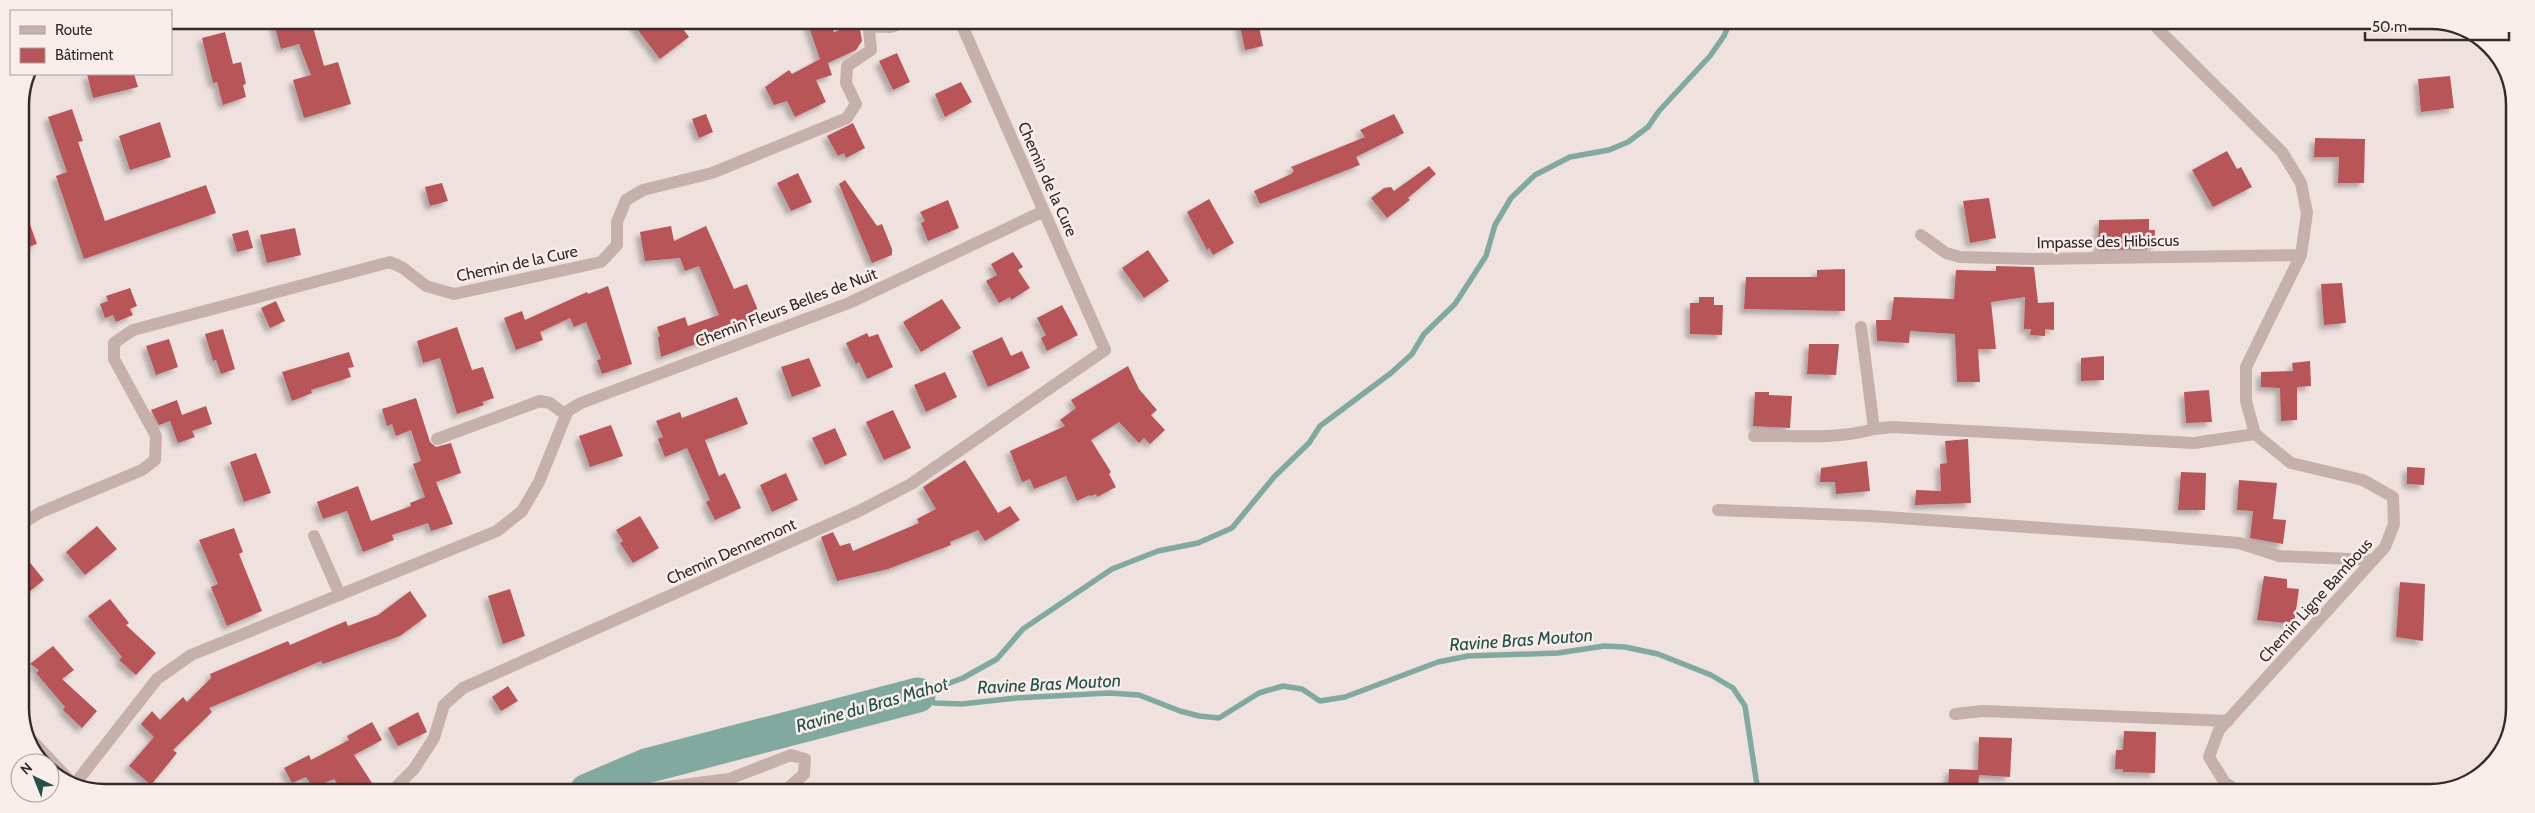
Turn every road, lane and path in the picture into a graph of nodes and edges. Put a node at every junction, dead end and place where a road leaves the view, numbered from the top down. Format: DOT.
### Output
graph roads {
  1 [pos="869,29"];
  2 [pos="964,29"];
  3 [pos="2157,29"];
  4 [pos="1044,211"];
  5 [pos="1921,235"];
  6 [pos="2301,255"];
  7 [pos="1861,327"];
  8 [pos="1105,350"];
  9 [pos="566,415"];
  10 [pos="1874,429"];
  11 [pos="2255,434"];
  12 [pos="1754,436"];
  13 [pos="437,439"];
  14 [pos="1718,510"];
  15 [pos="29,520"];
  16 [pos="314,536"];
  17 [pos="2373,560"];
  18 [pos="340,595"];
  19 [pos="1955,714"];
  20 [pos="2228,721"];
  21 [pos="41,750"];
  22 [pos="61,771"];
  23 [pos="77,779"];
  24 [pos="399,784"];
  25 [pos="690,784"];
  26 [pos="793,784"];
  27 [pos="2228,784"];
  1 -- 15 [label="street, Chemin de la Cure"];
  2 -- 4 [label="street, Chemin de la Cure"];
  3 -- 6 [label="street"];
  4 -- 8 [label="street, Chemin de la Cure"];
  4 -- 9 [label="street, Chemin Fleurs Belles de Nuit"];
  5 -- 6 [label="street, Impasse des Hibiscus"];
  6 -- 11 [label="street"];
  7 -- 10 [label="street"];
  8 -- 24 [label="street, Chemin Dennemont"];
  9 -- 13 [label="street"];
  9 -- 18 [label="street"];
  10 -- 11 [label="street"];
  10 -- 12 [label="street"];
  11 -- 17 [label="street, Chemin Ligne Bambous"];
  14 -- 17 [label="street"];
  16 -- 18 [label="street"];
  17 -- 20 [label="street, Chemin Ligne Bambous"];
  18 -- 23 [label="street"];
  19 -- 20 [label="street"];
  20 -- 27 [label="street, Chemin Ligne Bambous"];
  21 -- 22 [label="street"];
  25 -- 26 [label="street"];
}
